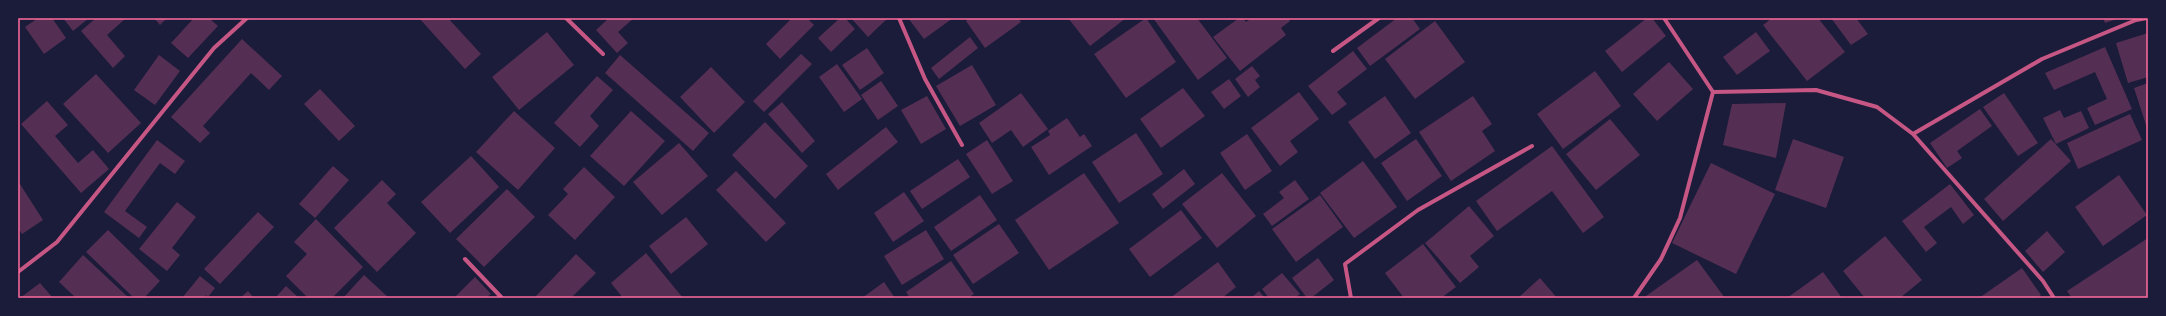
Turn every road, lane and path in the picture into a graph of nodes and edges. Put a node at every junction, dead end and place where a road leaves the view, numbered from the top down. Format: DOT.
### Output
graph roads {
  1 [pos="247,18"];
  2 [pos="566,18"];
  3 [pos="899,18"];
  4 [pos="1379,18"];
  5 [pos="1664,18"];
  6 [pos="2147,18"];
  7 [pos="1333,51"];
  8 [pos="603,54"];
  9 [pos="1713,92"];
  10 [pos="1913,134"];
  11 [pos="962,145"];
  12 [pos="1532,146"];
  13 [pos="465,258"];
  14 [pos="18,272"];
  15 [pos="502,298"];
  16 [pos="1351,298"];
  17 [pos="1634,298"];
  18 [pos="2054,298"];
  1 -- 14 [label="street"];
  2 -- 8 [label="street"];
  3 -- 11 [label="street"];
  4 -- 7 [label="street"];
  5 -- 9 [label="street"];
  6 -- 10 [label="street"];
  9 -- 10 [label="street"];
  9 -- 17 [label="street"];
  10 -- 18 [label="street"];
  12 -- 16 [label="street"];
  13 -- 15 [label="street"];
}
